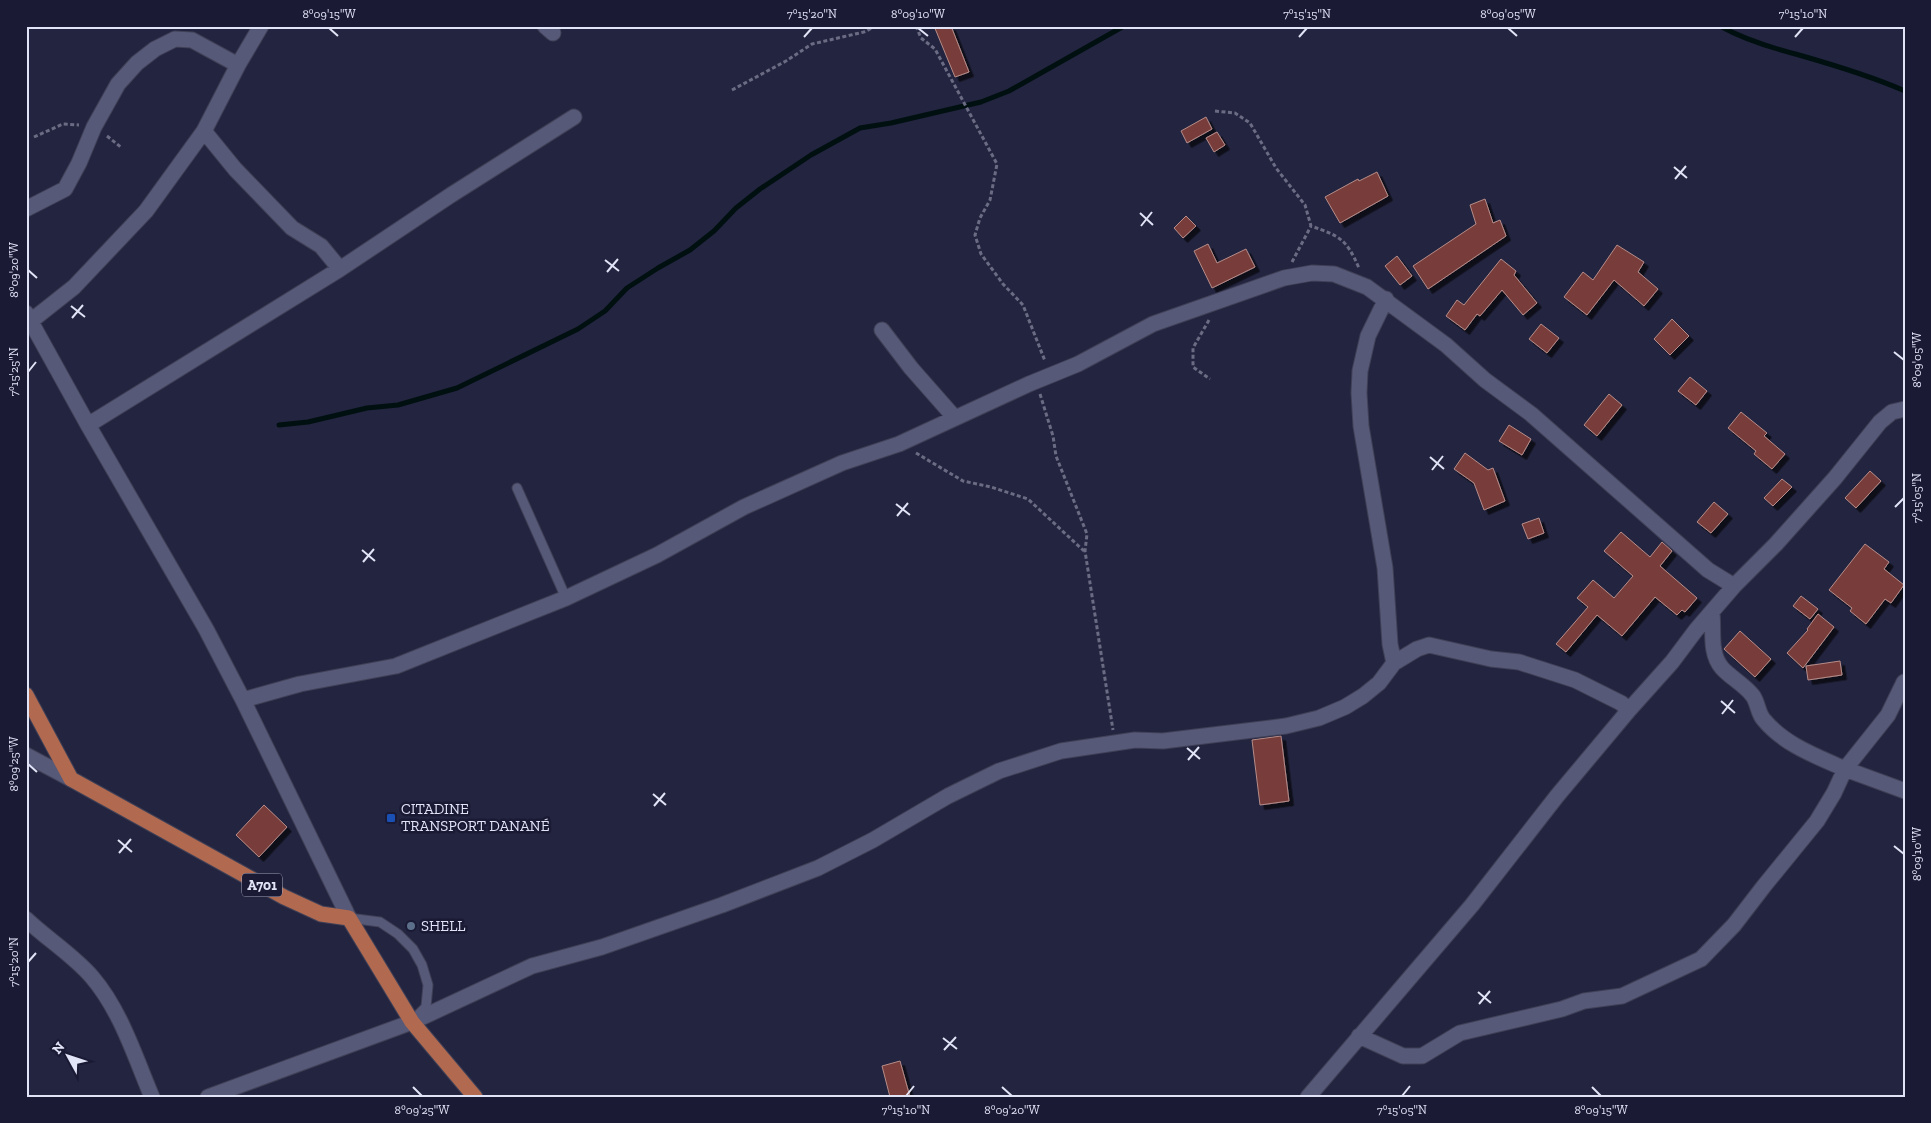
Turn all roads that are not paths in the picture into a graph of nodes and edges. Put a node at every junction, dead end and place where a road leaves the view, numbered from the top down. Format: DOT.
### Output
graph roads {
  1 [pos="261,26"];
  2 [pos="238,65"];
  3 [pos="574,117"];
  4 [pos="204,131"];
  5 [pos="26,208"];
  6 [pos="340,269"];
  7 [pos="1386,300"];
  8 [pos="29,317"];
  9 [pos="882,330"];
  10 [pos="1905,409"];
  11 [pos="955,418"];
  12 [pos="88,425"];
  13 [pos="518,488"];
  14 [pos="1734,586"];
  15 [pos="566,598"];
  16 [pos="1712,613"];
  17 [pos="1394,663"];
  18 [pos="1904,682"];
  19 [pos="26,695"];
  20 [pos="243,700"];
  21 [pos="1629,710"];
  22 [pos="26,755"];
  23 [pos="1846,769"];
  24 [pos="71,779"];
  25 [pos="1905,791"];
  26 [pos="349,918"];
  27 [pos="26,919"];
  28 [pos="412,1022"];
  29 [pos="1359,1036"];
  30 [pos="152,1097"];
  31 [pos="208,1097"];
  32 [pos="475,1097"];
  33 [pos="1308,1097"];
  1 -- 2 [label="street"];
  2 -- 4 [label="street"];
  2 -- 5 [label="street"];
  3 -- 6 [label="street"];
  4 -- 6 [label="street"];
  4 -- 8 [label="street"];
  6 -- 12 [label="street"];
  7 -- 11 [label="street"];
  7 -- 14 [label="street"];
  7 -- 17 [label="street"];
  8 -- 12 [label="street"];
  9 -- 11 [label="street"];
  10 -- 14 [label="street"];
  11 -- 15 [label="street"];
  12 -- 20 [label="street"];
  13 -- 15 [label="lane"];
  14 -- 16 [label="street"];
  15 -- 20 [label="street"];
  16 -- 21 [label="street"];
  16 -- 23 [label="street"];
  17 -- 21 [label="street"];
  17 -- 28 [label="street"];
  18 -- 23 [label="street"];
  19 -- 24 [label="main road"];
  20 -- 26 [label="street"];
  21 -- 29 [label="street"];
  22 -- 24 [label="street"];
  23 -- 25 [label="street"];
  23 -- 29 [label="street"];
  24 -- 26 [label="main road, A701"];
  26 -- 28 [label="main road"];
  26 -- 28 [label="lane"];
  27 -- 30 [label="street"];
  28 -- 31 [label="street"];
  28 -- 32 [label="main road"];
  29 -- 33 [label="street"];
}
